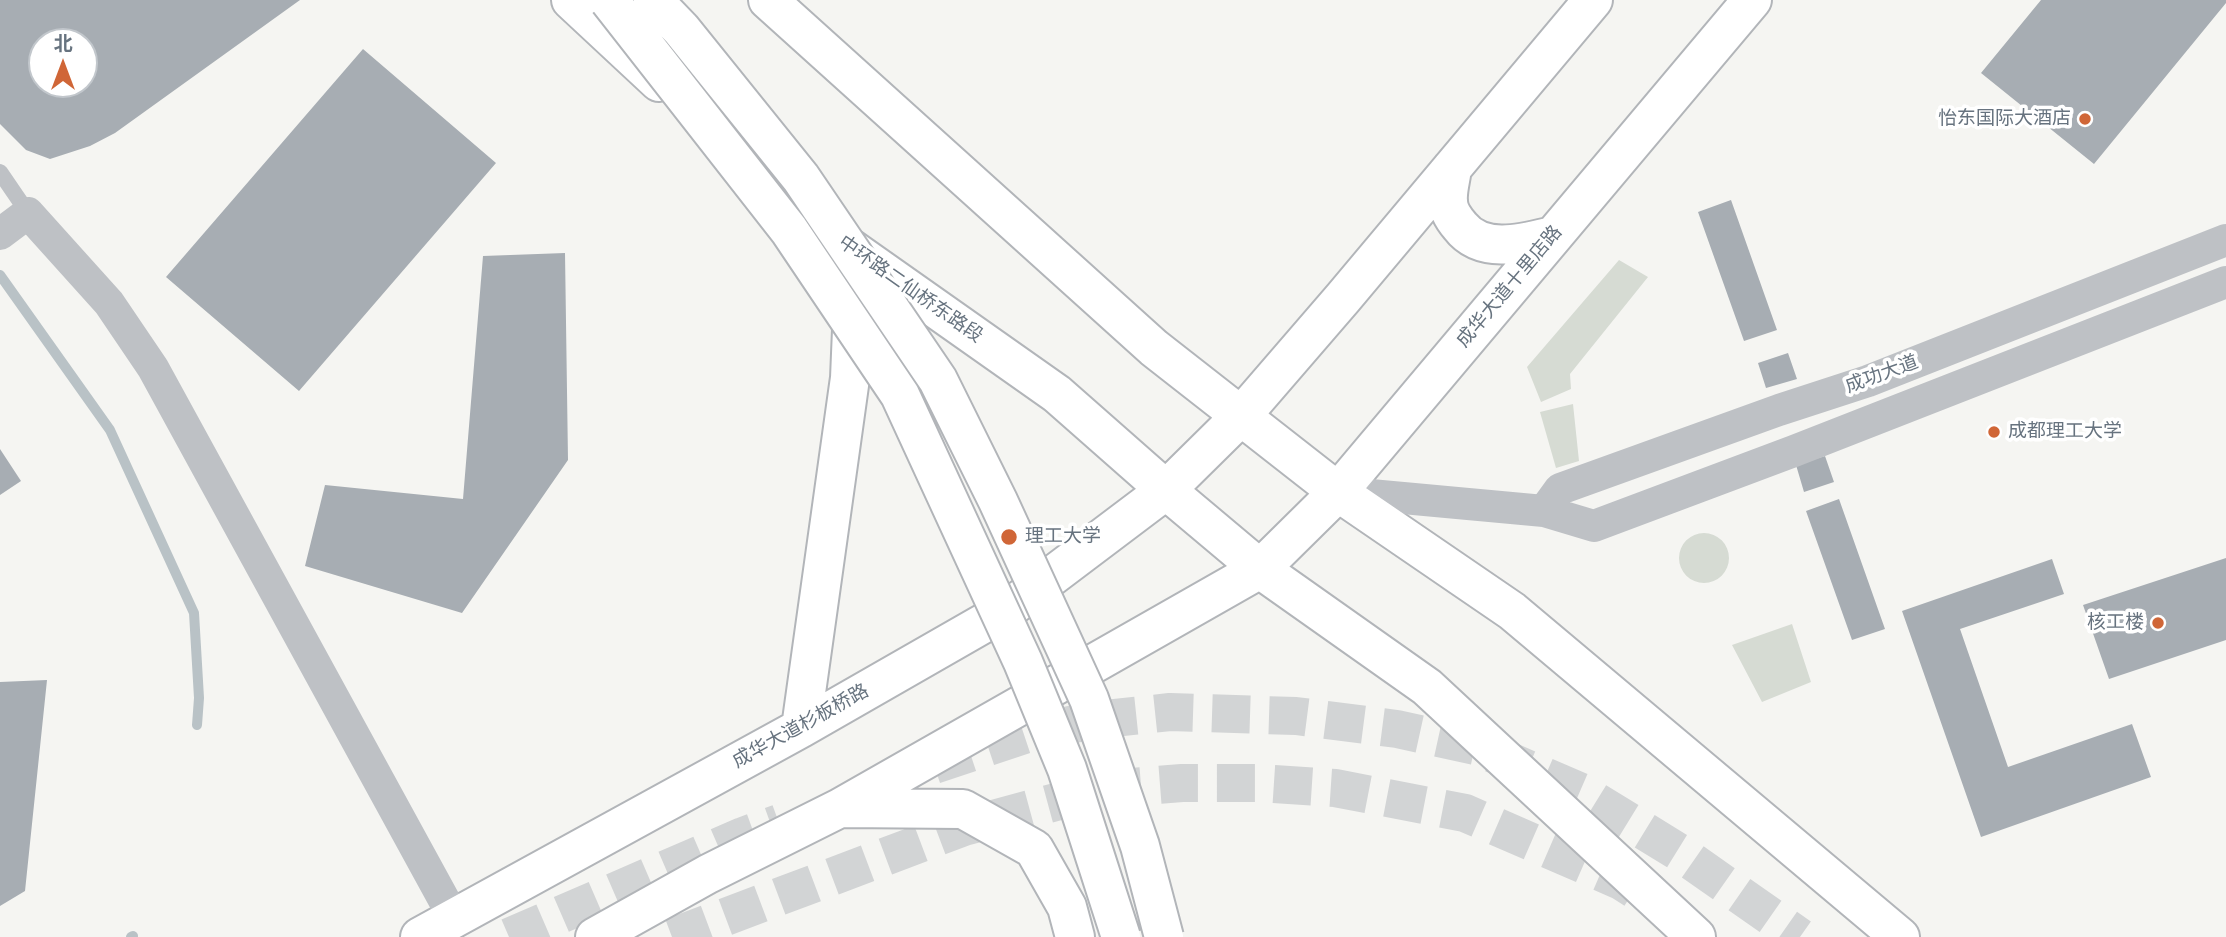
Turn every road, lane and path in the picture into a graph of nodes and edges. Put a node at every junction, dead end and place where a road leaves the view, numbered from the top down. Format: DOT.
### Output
graph roads {
  1 [pos="571,0"];
  2 [pos="609,0"];
  3 [pos="653,0"];
  4 [pos="768,0"];
  5 [pos="1593,0"];
  6 [pos="1752,0"];
  7 [pos="1452,168"];
  8 [pos="0,172"];
  9 [pos="28,213"];
  10 [pos="803,215"];
  11 [pos="0,234"];
  12 [pos="1553,236"];
  13 [pos="2226,240"];
  14 [pos="2226,282"];
  15 [pos="1242,415"];
  16 [pos="1166,490"];
  17 [pos="1338,492"];
  18 [pos="1544,511"];
  19 [pos="1260,569"];
  20 [pos="801,727"];
  21 [pos="840,808"];
  22 [pos="454,918"];
  23 [pos="420,937"];
  24 [pos="595,937"];
  25 [pos="1075,937"];
  26 [pos="1121,937"];
  27 [pos="1164,937"];
  28 [pos="1696,937"];
  29 [pos="1900,937"];
  1 -- 10 [label="main road, 中环路二仙桥东路段"];
  2 -- 26 [label="main road, bridge"];
  3 -- 27 [label="main road, bridge"];
  4 -- 15 [label="main road"];
  5 -- 7 [label="main road"];
  6 -- 12 [label="main road, 成华大道十里店路"];
  7 -- 12 [label="main road"];
  7 -- 15 [label="main road"];
  8 -- 9 [label="lane"];
  9 -- 11 [label="street"];
  9 -- 22 [label="street"];
  10 -- 16 [label="main road, 中环路二仙桥东路段"];
  10 -- 20 [label="main road"];
  12 -- 17 [label="main road, 成华大道十里店路"];
  13 -- 18 [label="street, 成功大道"];
  14 -- 18 [label="street, 成功大道"];
  15 -- 16 [label="main road"];
  15 -- 17 [label="main road"];
  16 -- 19 [label="main road, 中环路二仙桥东路段"];
  16 -- 20 [label="main road, 成华大道杉板桥路"];
  17 -- 18 [label="street, 成功大道"];
  17 -- 19 [label="main road, 成华大道十里店路"];
  17 -- 29 [label="main road"];
  19 -- 21 [label="main road"];
  19 -- 28 [label="main road, 中环路二仙桥东路段"];
  20 -- 22 [label="main road, 成华大道杉板桥路"];
  21 -- 24 [label="main road"];
  21 -- 25 [label="main road"];
  22 -- 23 [label="main road, 成华大道杉板桥路"];
}
